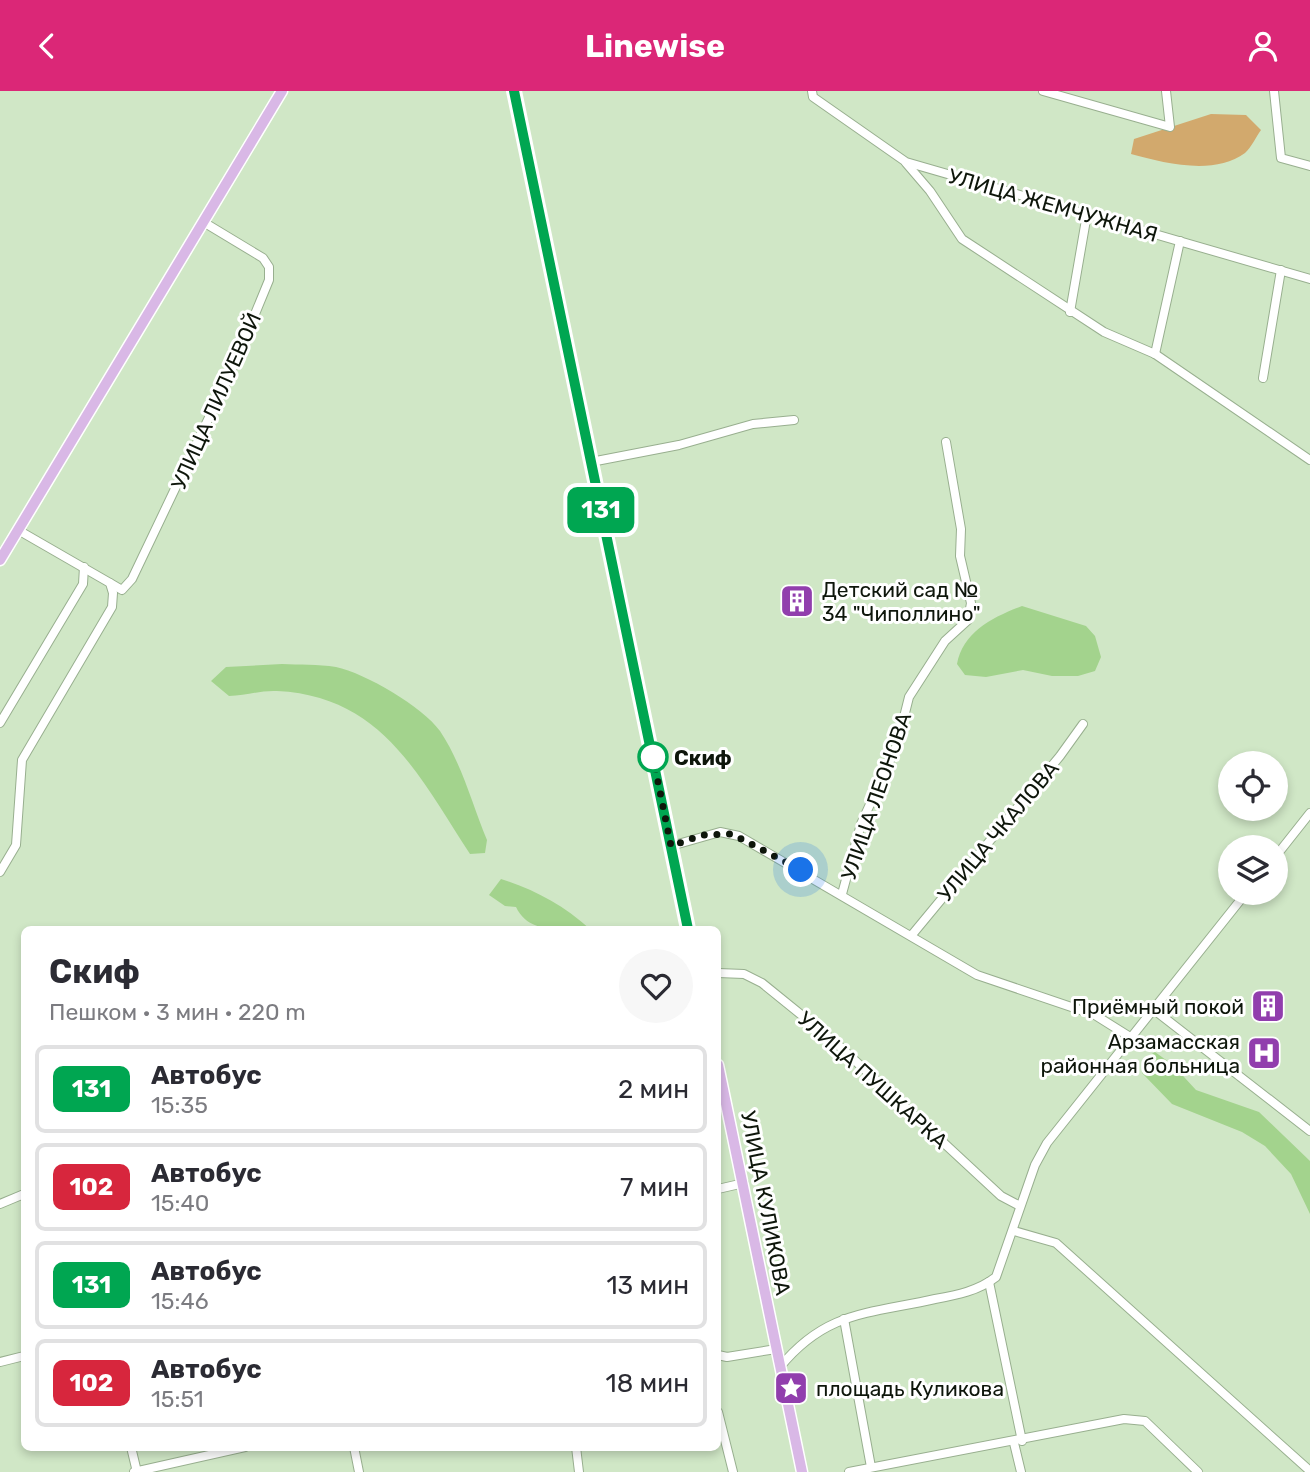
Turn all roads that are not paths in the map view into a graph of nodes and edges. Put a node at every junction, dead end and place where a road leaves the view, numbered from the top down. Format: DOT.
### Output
graph roads {
  1 [pos="282,91"];
  2 [pos="514,91"];
  3 [pos="1166,91"];
  4 [pos="1274,91"];
  5 [pos="1049,92"];
  6 [pos="812,94"];
  7 [pos="906,162"];
  8 [pos="1310,166"];
  9 [pos="1087,214"];
  10 [pos="205,223"];
  11 [pos="1180,241"];
  12 [pos="1282,271"];
  13 [pos="1310,279"];
  14 [pos="1070,312"];
  15 [pos="1155,353"];
  16 [pos="1264,378"];
  17 [pos="794,420"];
  18 [pos="946,442"];
  19 [pos="1310,460"];
  20 [pos="591,462"];
  21 [pos="18,530"];
  22 [pos="0,560"];
  23 [pos="84,567"];
  24 [pos="110,583"];
  25 [pos="0,723"];
  26 [pos="1083,724"];
  27 [pos="1310,813"];
  28 [pos="1288,841"];
  29 [pos="671,846"];
  30 [pos="0,872"];
  31 [pos="842,894"];
  32 [pos="1236,905"];
  33 [pos="687,926"];
  34 [pos="911,936"];
  35 [pos="721,973"];
  36 [pos="1153,1009"];
  37 [pos="1130,1037"];
  38 [pos="721,1079"];
  39 [pos="1310,1131"];
  40 [pos="744,1184"];
  41 [pos="721,1188"];
  42 [pos="21,1195"];
  43 [pos="0,1204"];
  44 [pos="1020,1206"];
  45 [pos="1014,1231"];
  46 [pos="989,1282"];
  47 [pos="844,1319"];
  48 [pos="776,1349"];
  49 [pos="721,1356"];
  50 [pos="21,1357"];
  51 [pos="0,1362"];
  52 [pos="780,1367"];
  53 [pos="721,1424"];
  54 [pos="1018,1442"];
  55 [pos="132,1451"];
  56 [pos="228,1451"];
  57 [pos="355,1451"];
  58 [pos="576,1451"];
  59 [pos="871,1467"];
  60 [pos="1310,1471"];
  61 [pos="136,1472"];
  62 [pos="359,1472"];
  63 [pos="579,1472"];
  64 [pos="733,1472"];
  65 [pos="803,1472"];
  66 [pos="849,1472"];
  67 [pos="1021,1472"];
  68 [pos="1198,1472"];
  1 -- 10 [label="main road"];
  2 -- 20 [label="main road"];
  3 -- 5 [label="street"];
  4 -- 8 [label="street"];
  6 -- 7 [label="street, УЛИЦА ЖЕМЧУЖНАЯ"];
  7 -- 9 [label="street, УЛИЦА ЖЕМЧУЖНАЯ"];
  7 -- 14 [label="street"];
  9 -- 11 [label="street, УЛИЦА ЖЕМЧУЖНАЯ"];
  9 -- 14 [label="street"];
  10 -- 21 [label="main road"];
  10 -- 24 [label="street, УЛИЦА ЛИЛУЕВОЙ"];
  11 -- 12 [label="street, УЛИЦА ЖЕМЧУЖНАЯ"];
  11 -- 15 [label="street"];
  12 -- 13 [label="street, УЛИЦА ЖЕМЧУЖНАЯ"];
  12 -- 16 [label="street"];
  14 -- 15 [label="street"];
  15 -- 19 [label="street"];
  17 -- 20 [label="street"];
  18 -- 31 [label="street, УЛИЦА ЛЕОНОВА"];
  20 -- 29 [label="main road"];
  21 -- 22 [label="main road"];
  21 -- 23 [label="street"];
  23 -- 24 [label="street"];
  23 -- 25 [label="street"];
  24 -- 30 [label="street"];
  26 -- 34 [label="street, УЛИЦА ЧКАЛОВА"];
  27 -- 28 [label="street"];
  29 -- 31 [label="street"];
  29 -- 33 [label="main road"];
  31 -- 34 [label="street"];
  32 -- 36 [label="street"];
  34 -- 37 [label="street"];
  35 -- 44 [label="street, УЛИЦА ПУШКАРКА"];
  36 -- 37 [label="street"];
  36 -- 39 [label="street"];
  37 -- 44 [label="street"];
  38 -- 40 [label="main road, УЛИЦА КУЛИКОВА"];
  40 -- 41 [label="street"];
  40 -- 48 [label="main road, УЛИЦА КУЛИКОВА"];
  42 -- 43 [label="street"];
  44 -- 45 [label="street"];
  45 -- 46 [label="street"];
  45 -- 60 [label="street"];
  46 -- 47 [label="street"];
  46 -- 54 [label="street"];
  47 -- 52 [label="street"];
  47 -- 59 [label="street"];
  48 -- 49 [label="street"];
  48 -- 52 [label="main road"];
  50 -- 51 [label="street"];
  52 -- 65 [label="main road"];
  53 -- 64 [label="street"];
  54 -- 59 [label="street"];
  54 -- 67 [label="street"];
  54 -- 68 [label="street"];
  55 -- 61 [label="street"];
  56 -- 61 [label="street"];
  57 -- 62 [label="street"];
  58 -- 63 [label="street"];
  59 -- 66 [label="street"];
}
